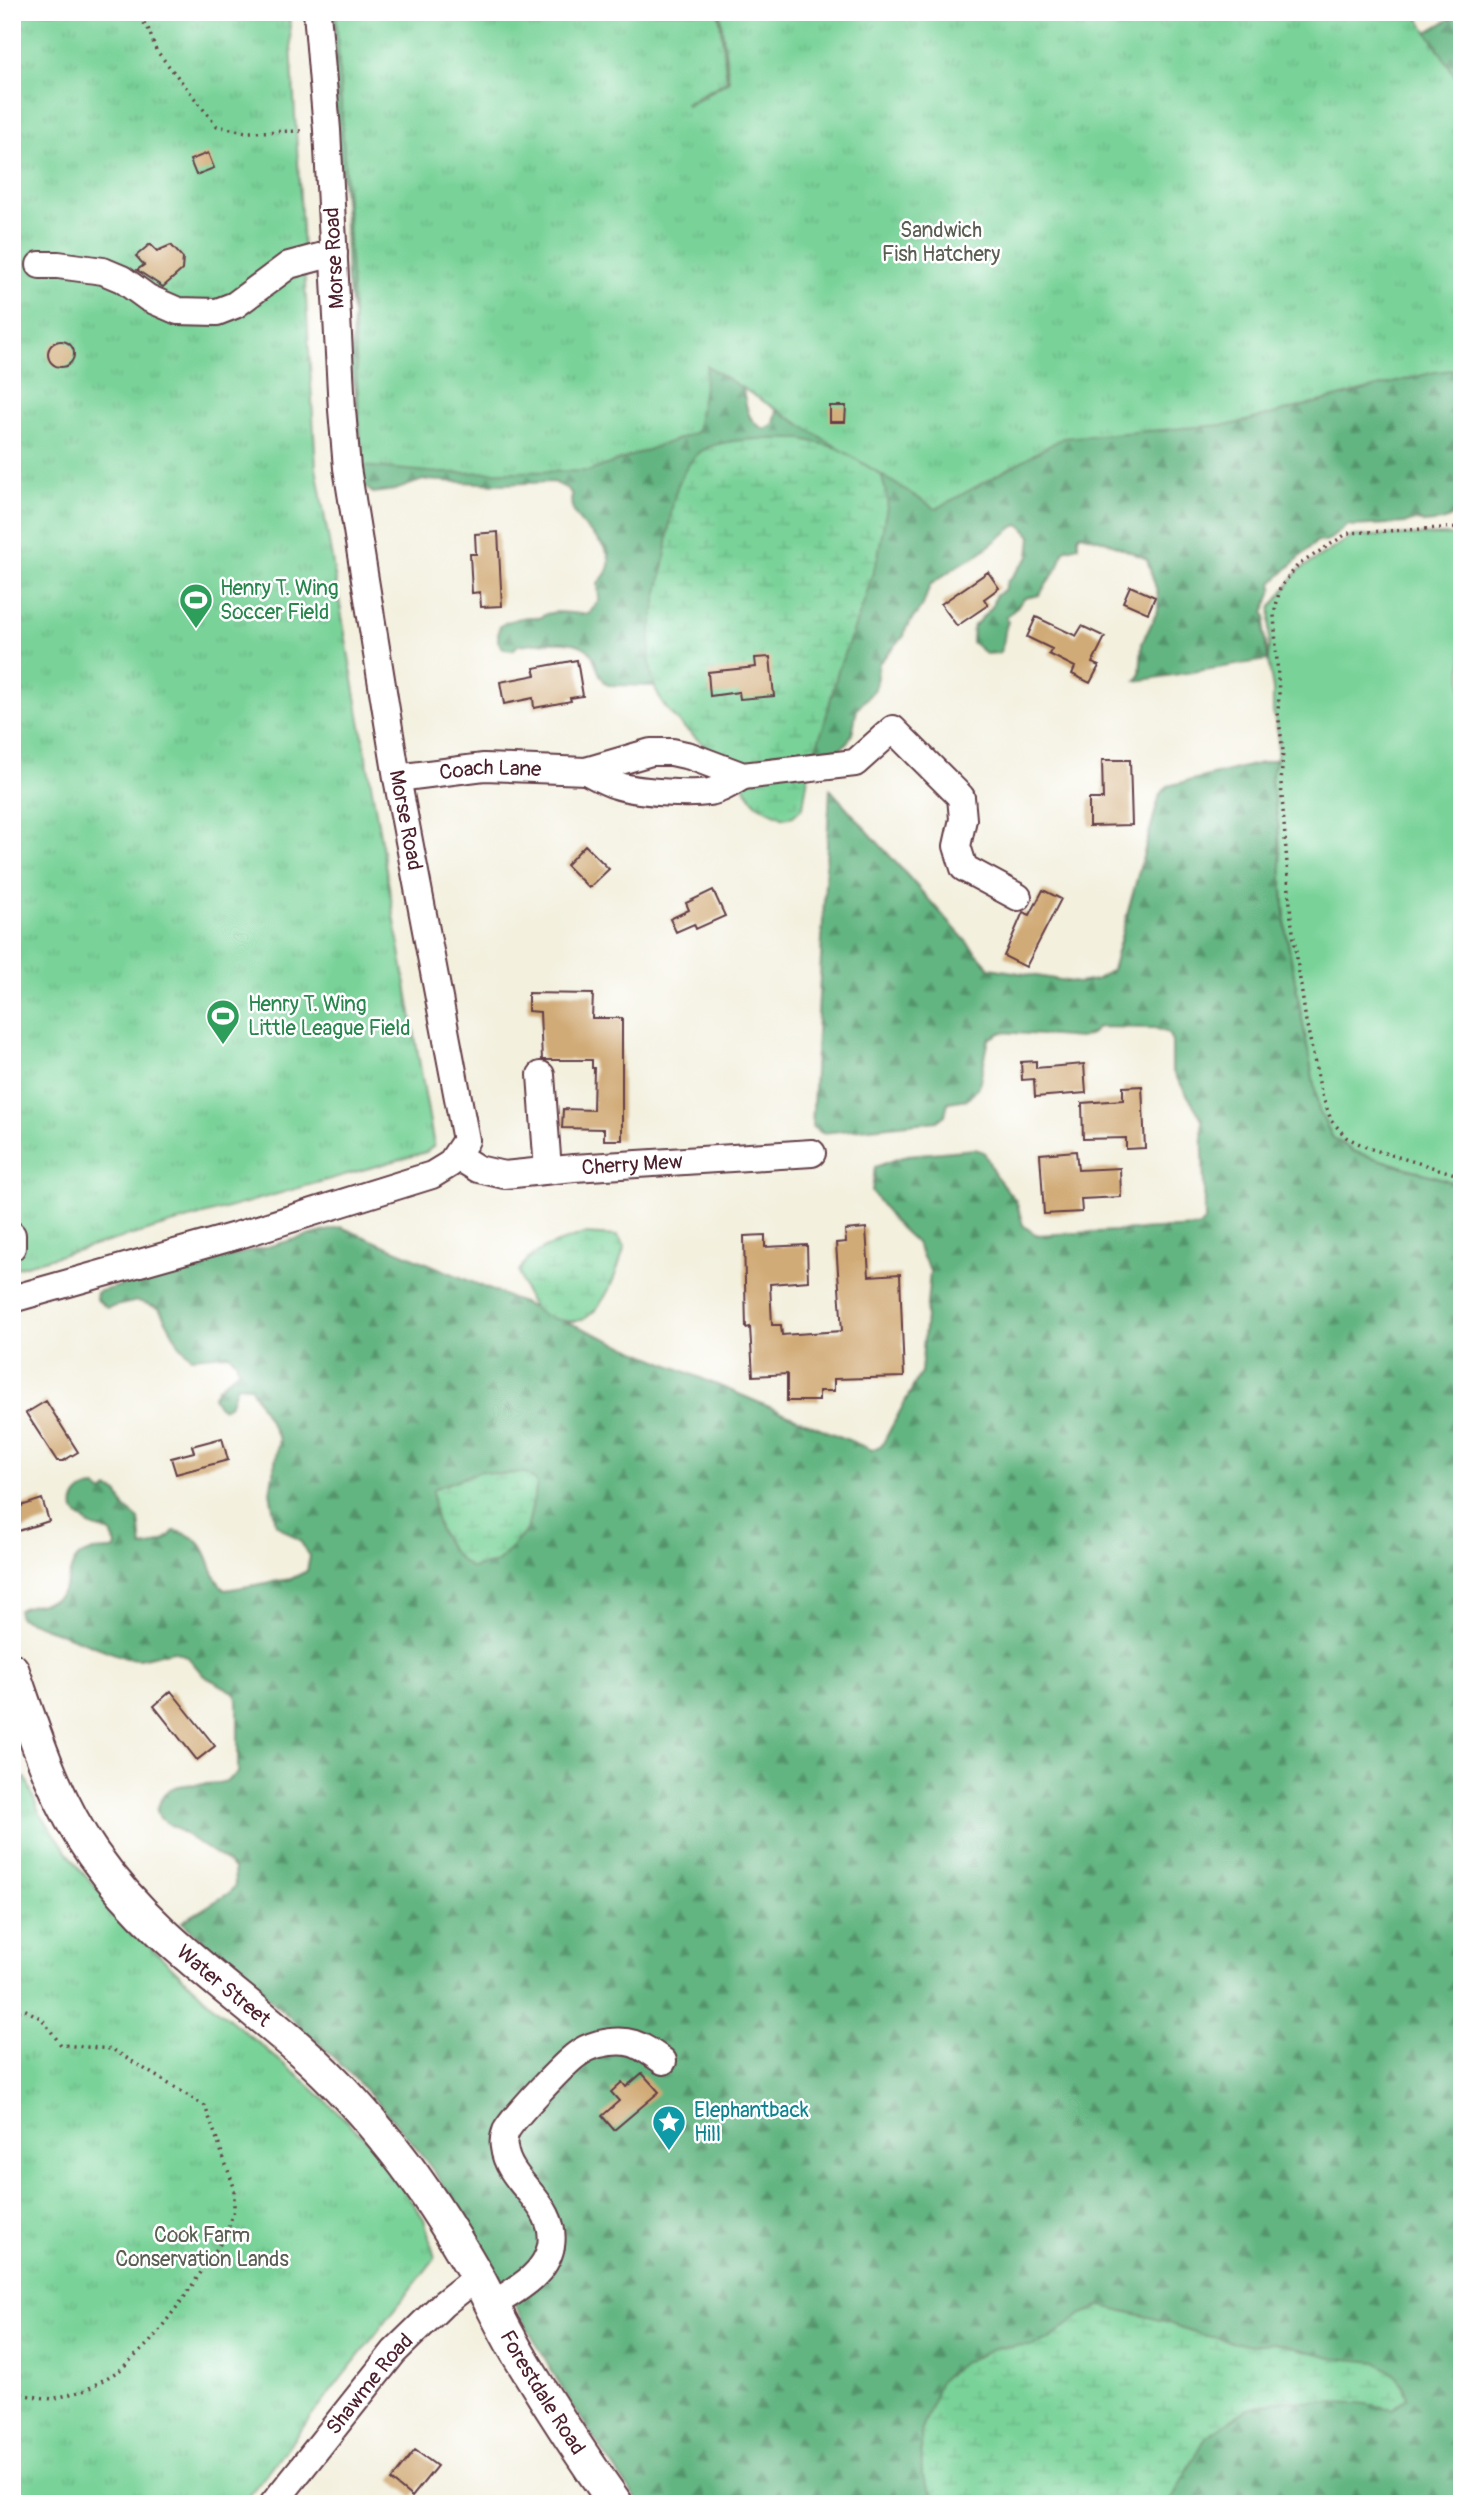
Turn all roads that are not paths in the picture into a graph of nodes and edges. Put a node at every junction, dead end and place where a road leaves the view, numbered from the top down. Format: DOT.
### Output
graph roads {
  1 [pos="317,12"];
  2 [pos="334,253"];
  3 [pos="40,265"];
  4 [pos="586,771"];
  5 [pos="743,776"];
  6 [pos="397,778"];
  7 [pos="1018,897"];
  8 [pos="541,1075"];
  9 [pos="812,1153"];
  10 [pos="457,1156"];
  11 [pos="548,1170"];
  12 [pos="12,1235"];
  13 [pos="12,1247"];
  14 [pos="12,1299"];
  15 [pos="12,1670"];
  16 [pos="663,2061"];
  17 [pos="485,2291"];
  18 [pos="273,2504"];
  19 [pos="615,2504"];
  1 -- 2 [label="street, Morse Road"];
  2 -- 3 [label="street"];
  2 -- 6 [label="street, Morse Road"];
  4 -- 5 [label="street, Coach Lane"];
  4 -- 5 [label="street, Coach Lane"];
  4 -- 6 [label="street, Coach Lane"];
  5 -- 7 [label="street, Coach Lane"];
  6 -- 10 [label="street, Morse Road"];
  8 -- 11 [label="street"];
  9 -- 11 [label="street, Cherry Mew"];
  10 -- 11 [label="street, Cherry Mew"];
  10 -- 14 [label="street"];
  12 -- 13 [label="street"];
  15 -- 17 [label="main road, Water Street"];
  16 -- 17 [label="street, Shawme Road"];
  17 -- 18 [label="street, Shawme Road"];
  17 -- 19 [label="main road, Forestdale Road"];
}
